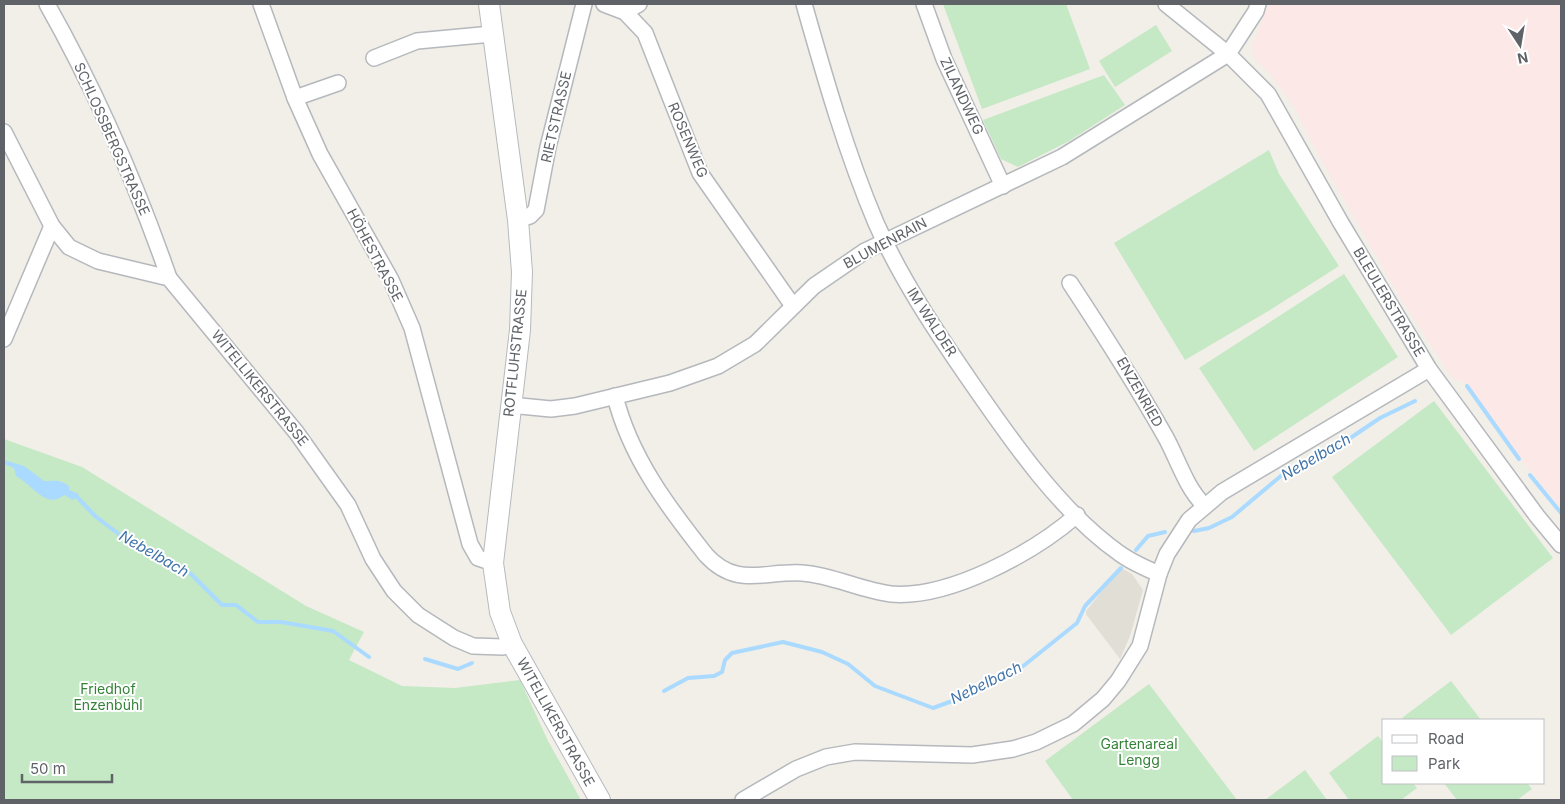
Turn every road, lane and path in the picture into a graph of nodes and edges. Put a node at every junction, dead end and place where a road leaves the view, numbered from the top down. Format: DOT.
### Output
graph roads {
  1 [pos="47,4"];
  2 [pos="261,4"];
  3 [pos="489,4"];
  4 [pos="584,4"];
  5 [pos="604,4"];
  6 [pos="639,4"];
  7 [pos="804,4"];
  8 [pos="924,4"];
  9 [pos="1166,4"];
  10 [pos="1258,4"];
  11 [pos="625,12"];
  12 [pos="492,34"];
  13 [pos="1228,54"];
  14 [pos="374,58"];
  15 [pos="338,83"];
  16 [pos="295,98"];
  17 [pos="4,132"];
  18 [pos="1003,186"];
  19 [pos="518,220"];
  20 [pos="52,226"];
  21 [pos="885,240"];
  22 [pos="169,278"];
  23 [pos="1070,283"];
  24 [pos="793,306"];
  25 [pos="4,339"];
  26 [pos="1429,368"];
  27 [pos="616,396"];
  28 [pos="510,405"];
  29 [pos="1204,505"];
  30 [pos="1077,515"];
  31 [pos="1561,545"];
  32 [pos="493,563"];
  33 [pos="1159,574"];
  34 [pos="500,612"];
  35 [pos="512,644"];
  36 [pos="600,800"];
  37 [pos="743,800"];
  1 -- 22 [label="street, SCHLOSSBERGSTRASSE"];
  2 -- 16 [label="street, HÖHESTRASSE"];
  3 -- 12 [label="main road, ROTFLUHSTRASSE"];
  4 -- 19 [label="street, RIETSTRASSE"];
  5 -- 11 [label="street, ROSENWEG"];
  6 -- 11 [label="street"];
  7 -- 21 [label="street, IM WALDER"];
  8 -- 18 [label="street, ZILANDWEG"];
  9 -- 13 [label="street, BLEULERSTRASSE"];
  10 -- 13 [label="street"];
  11 -- 24 [label="street, ROSENWEG"];
  12 -- 14 [label="street"];
  12 -- 19 [label="main road, ROTFLUHSTRASSE"];
  13 -- 18 [label="street, BLUMENRAIN"];
  13 -- 26 [label="street, BLEULERSTRASSE"];
  15 -- 16 [label="street"];
  16 -- 32 [label="street, HÖHESTRASSE"];
  17 -- 20 [label="street"];
  18 -- 21 [label="street, BLUMENRAIN"];
  19 -- 28 [label="main road, ROTFLUHSTRASSE"];
  20 -- 22 [label="street"];
  20 -- 25 [label="street"];
  21 -- 24 [label="street, BLUMENRAIN"];
  21 -- 30 [label="street, IM WALDER"];
  22 -- 35 [label="street, WITELLIKERSTRASSE"];
  23 -- 29 [label="street, ENZENRIED"];
  24 -- 27 [label="street, BLUMENRAIN"];
  26 -- 29 [label="street"];
  26 -- 31 [label="street, BLEULERSTRASSE"];
  27 -- 28 [label="street, BLUMENRAIN"];
  27 -- 30 [label="street"];
  28 -- 32 [label="main road, ROTFLUHSTRASSE"];
  29 -- 33 [label="street"];
  30 -- 33 [label="street, IM WALDER"];
  32 -- 34 [label="main road, ROTFLUHSTRASSE"];
  33 -- 37 [label="street"];
  34 -- 35 [label="main road, WITELLIKERSTRASSE"];
  35 -- 36 [label="main road, WITELLIKERSTRASSE"];
}
